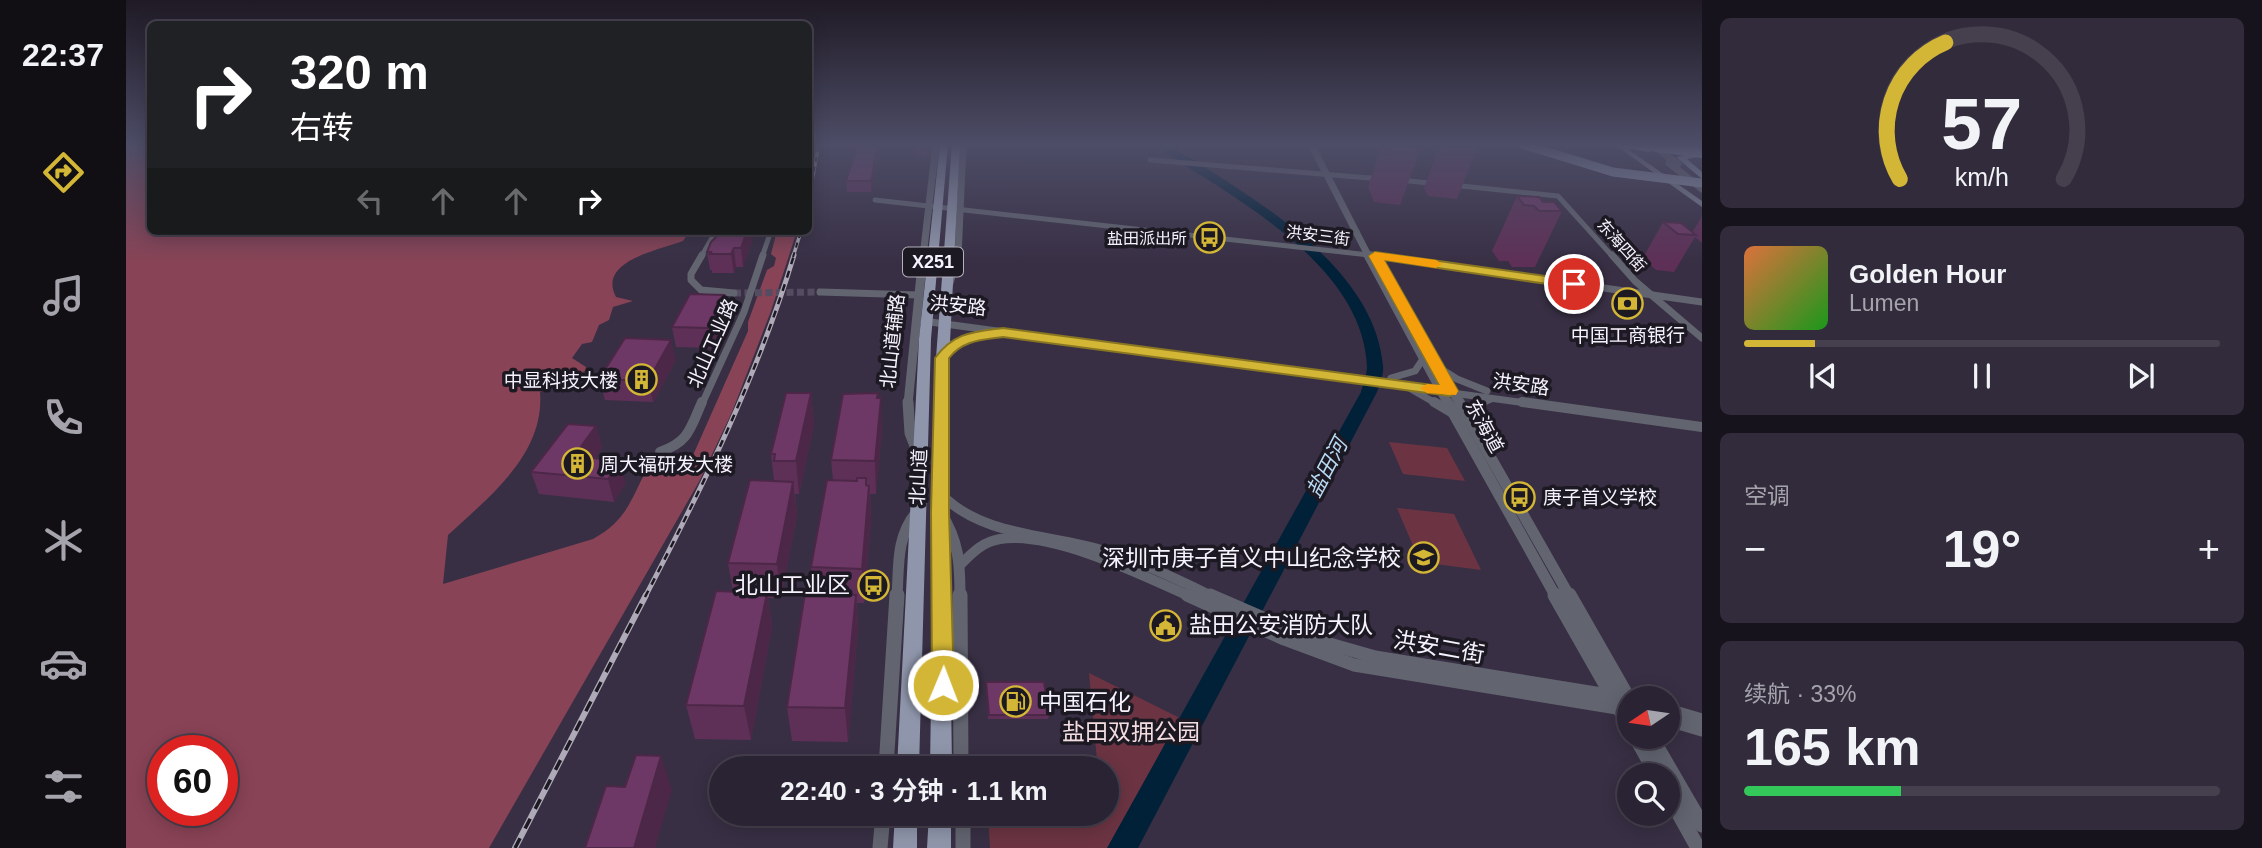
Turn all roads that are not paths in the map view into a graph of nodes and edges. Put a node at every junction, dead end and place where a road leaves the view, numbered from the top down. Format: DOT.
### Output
graph roads {
  1 [pos="935,184"];
  2 [pos="938,184"];
  3 [pos="958,184"];
  4 [pos="1334,184"];
  5 [pos="1456,184"];
  6 [pos="1678,184"];
  7 [pos="875,200"];
  8 [pos="1702,203"];
  9 [pos="935,204"];
  10 [pos="957,206"];
  11 [pos="714,235"];
  12 [pos="770,235"];
  13 [pos="1370,253"];
  14 [pos="820,292"];
  15 [pos="734,293"];
  16 [pos="1654,294"];
  17 [pos="918,295"];
  18 [pos="1702,300"];
  19 [pos="923,320"];
  20 [pos="944,323"];
  21 [pos="1702,331"];
  22 [pos="1003,332"];
  23 [pos="1702,338"];
  24 [pos="942,358"];
  25 [pos="1423,359"];
  26 [pos="1435,363"];
  27 [pos="1350,375"];
  28 [pos="1387,380"];
  29 [pos="1444,388"];
  30 [pos="1487,391"];
  31 [pos="1503,399"];
  32 [pos="1459,416"];
  33 [pos="1702,422"];
  34 [pos="1702,427"];
  35 [pos="660,452"];
  36 [pos="940,491"];
  37 [pos="940,512"];
  38 [pos="916,513"];
  39 [pos="960,565"];
  40 [pos="1221,604"];
  41 [pos="1617,691"];
  42 [pos="1617,702"];
  43 [pos="1680,714"];
  44 [pos="1702,720"];
  45 [pos="1680,724"];
  46 [pos="1702,730"];
  47 [pos="1658,749"];
  48 [pos="887,756"];
  49 [pos="908,756"];
  50 [pos="941,756"];
  51 [pos="961,756"];
  52 [pos="1680,816"];
  53 [pos="1702,825"];
  54 [pos="882,826"];
  55 [pos="906,826"];
  56 [pos="940,826"];
  57 [pos="963,826"];
  58 [pos="880,848"];
  59 [pos="905,848"];
  60 [pos="939,848"];
  61 [pos="963,848"];
  62 [pos="1698,848"];
  1 -- 9 [label="street, 北山道辅路"];
  2 -- 9 [label="main road, 北山道 / X251"];
  3 -- 10 [label="main road, 北山道 / X251"];
  4 -- 13 [label="street, 东海道"];
  5 -- 16 [label="street, 东海四街"];
  6 -- 8 [label="main road"];
  7 -- 9 [label="street, 洪安三街"];
  9 -- 10 [label="street, 洪安三街"];
  9 -- 17 [label="street, 北山道辅路"];
  9 -- 19 [label="main road, 北山道 / X251"];
  10 -- 13 [label="street, 洪安三街"];
  10 -- 20 [label="main road, 北山道 / X251"];
  11 -- 15 [label="street, 北山工业路"];
  12 -- 35 [label="street, 北山工业路"];
  13 -- 16 [label="street, 洪安三街"];
  13 -- 25 [label="street, 东海道"];
  13 -- 26 [label="street, 东海道"];
  14 -- 17 [label="street"];
  16 -- 18 [label="street, 洪安三街"];
  16 -- 21 [label="street, 东海四街"];
  16 -- 23 [label="street, 东海四街"];
  17 -- 19 [label="street, 北山道辅路"];
  19 -- 20 [label="street, 洪安路"];
  19 -- 38 [label="main road, 北山道 / X251"];
  20 -- 22 [label="street, 洪安路"];
  20 -- 24 [label="main road, 北山道 / X251"];
  20 -- 27 [label="street, 洪安路"];
  22 -- 24 [label="main road"];
  22 -- 27 [label="street, 洪安路"];
  24 -- 36 [label="main road, 北山道 / X251"];
  25 -- 28 [label="street"];
  25 -- 29 [label="street, 东海道"];
  26 -- 29 [label="street, 东海道"];
  26 -- 30 [label="street"];
  27 -- 28 [label="street, 洪安路"];
  28 -- 29 [label="street, 洪安路"];
  28 -- 32 [label="street"];
  29 -- 30 [label="street, 洪安路"];
  29 -- 31 [label="street, 洪安路"];
  29 -- 32 [label="street, 东海道"];
  30 -- 33 [label="street, 洪安路"];
  31 -- 32 [label="street"];
  31 -- 34 [label="street, 洪安路"];
  32 -- 41 [label="street, 东海道"];
  36 -- 37 [label="main road, 北山道 / X251"];
  36 -- 40 [label="street, 洪安二街"];
  37 -- 39 [label="street"];
  37 -- 50 [label="main road, 北山道 / X251"];
  38 -- 48 [label="street"];
  38 -- 49 [label="main road, 北山道 / X251"];
  39 -- 40 [label="street, 洪安二街"];
  39 -- 51 [label="street"];
  40 -- 42 [label="street, 洪安二街"];
  43 -- 44 [label="street"];
  45 -- 46 [label="street"];
  47 -- 53 [label="street"];
  52 -- 62 [label="street"];
  54 -- 58 [label="street"];
  55 -- 59 [label="main road"];
  56 -- 60 [label="main road"];
  57 -- 61 [label="street"];
}
